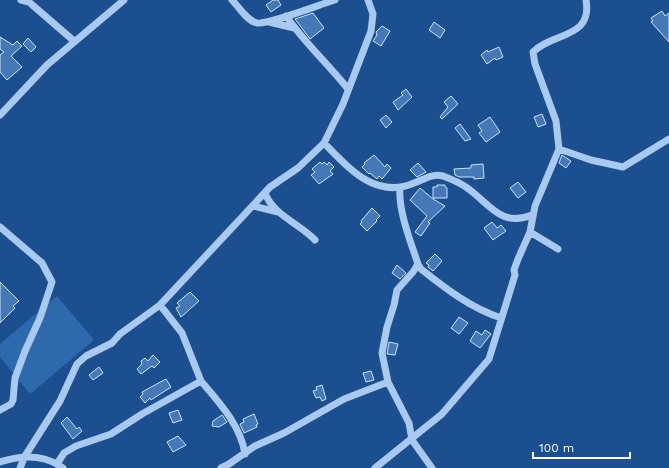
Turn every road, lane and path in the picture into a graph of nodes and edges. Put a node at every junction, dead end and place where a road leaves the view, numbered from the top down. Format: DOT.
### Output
graph roads {
  1 [pos="21,0"];
  2 [pos="124,0"];
  3 [pos="232,0"];
  4 [pos="335,0"];
  5 [pos="368,0"];
  6 [pos="586,0"];
  7 [pos="286,16"];
  8 [pos="269,22"];
  9 [pos="294,28"];
  10 [pos="74,41"];
  11 [pos="348,89"];
  12 [pos="0,115"];
  13 [pos="669,139"];
  14 [pos="324,143"];
  15 [pos="559,149"];
  16 [pos="400,188"];
  17 [pos="265,193"];
  18 [pos="253,206"];
  19 [pos="279,213"];
  20 [pos="532,218"];
  21 [pos="0,227"];
  22 [pos="530,232"];
  23 [pos="315,240"];
  24 [pos="558,249"];
  25 [pos="418,264"];
  26 [pos="160,305"];
  27 [pos="502,318"];
  28 [pos="201,381"];
  29 [pos="388,382"];
  30 [pos="0,410"];
  31 [pos="412,440"];
  32 [pos="246,454"];
  33 [pos="25,456"];
  34 [pos="0,462"];
  35 [pos="60,466"];
  36 [pos="20,468"];
  37 [pos="221,468"];
  38 [pos="375,468"];
  39 [pos="432,468"];
  1 -- 10 [label="street"];
  2 -- 10 [label="street"];
  3 -- 8 [label="street"];
  4 -- 7 [label="street"];
  5 -- 11 [label="street"];
  6 -- 15 [label="street"];
  7 -- 8 [label="street"];
  7 -- 9 [label="street"];
  8 -- 9 [label="street"];
  9 -- 11 [label="street"];
  10 -- 12 [label="street"];
  11 -- 14 [label="street"];
  13 -- 15 [label="street"];
  14 -- 16 [label="street"];
  14 -- 17 [label="street"];
  15 -- 20 [label="street"];
  16 -- 20 [label="street"];
  16 -- 25 [label="street"];
  17 -- 18 [label="street"];
  17 -- 19 [label="street"];
  18 -- 19 [label="street"];
  18 -- 26 [label="street"];
  19 -- 23 [label="street"];
  20 -- 22 [label="street"];
  21 -- 30 [label="street"];
  22 -- 24 [label="street"];
  22 -- 27 [label="street"];
  25 -- 27 [label="street"];
  25 -- 29 [label="street"];
  26 -- 28 [label="street"];
  26 -- 33 [label="street"];
  27 -- 31 [label="street"];
  28 -- 32 [label="street"];
  28 -- 35 [label="street"];
  29 -- 31 [label="street"];
  29 -- 32 [label="street"];
  31 -- 38 [label="street"];
  31 -- 39 [label="street"];
  32 -- 37 [label="street"];
  33 -- 34 [label="street"];
  33 -- 35 [label="street"];
  33 -- 36 [label="street"];
}
